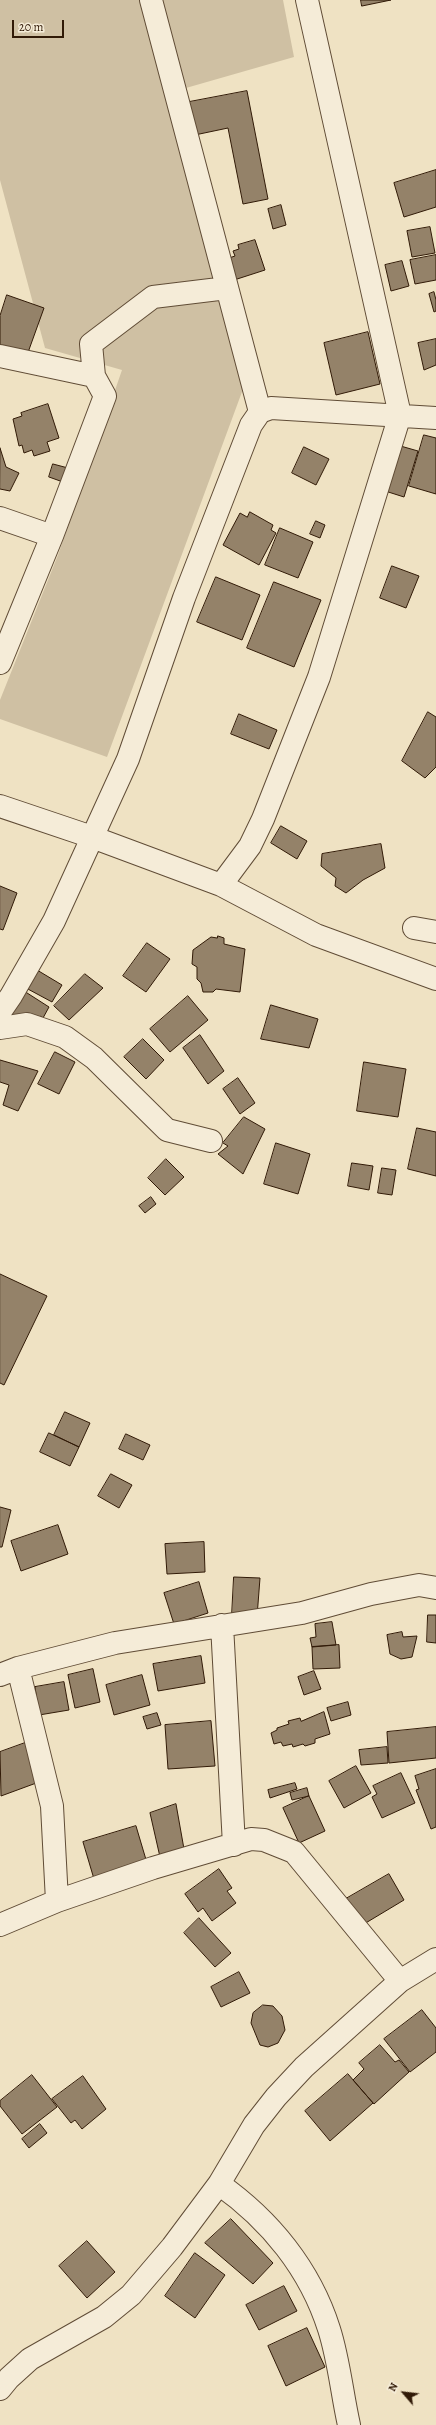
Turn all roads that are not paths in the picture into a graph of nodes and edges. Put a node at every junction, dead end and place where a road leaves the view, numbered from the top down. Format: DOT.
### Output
graph roads {
  1 [pos="150,0"];
  2 [pos="307,0"];
  3 [pos="227,288"];
  4 [pos="0,356"];
  5 [pos="94,376"];
  6 [pos="260,412"];
  7 [pos="400,415"];
  8 [pos="436,418"];
  9 [pos="0,518"];
  10 [pos="52,536"];
  11 [pos="0,663"];
  12 [pos="0,806"];
  13 [pos="92,837"];
  14 [pos="221,885"];
  15 [pos="414,928"];
  16 [pos="436,932"];
  17 [pos="436,979"];
  18 [pos="0,1012"];
  19 [pos="0,1028"];
  20 [pos="212,1141"];
  21 [pos="436,1588"];
  22 [pos="222,1625"];
  23 [pos="9,1672"];
  24 [pos="234,1845"];
  25 [pos="57,1901"];
  26 [pos="0,1925"];
  27 [pos="436,1959"];
  28 [pos="400,1981"];
  29 [pos="219,2184"];
  30 [pos="0,2389"];
  31 [pos="350,2425"];
  1 -- 3 [label="street"];
  2 -- 7 [label="street"];
  3 -- 5 [label="street"];
  3 -- 6 [label="street"];
  4 -- 5 [label="street"];
  5 -- 10 [label="street"];
  6 -- 7 [label="street"];
  6 -- 13 [label="street"];
  7 -- 8 [label="street"];
  7 -- 14 [label="street"];
  9 -- 10 [label="street"];
  10 -- 11 [label="street"];
  12 -- 13 [label="street"];
  13 -- 14 [label="street"];
  13 -- 18 [label="street"];
  14 -- 17 [label="street"];
  15 -- 16 [label="street"];
  19 -- 20 [label="street"];
  21 -- 22 [label="street"];
  22 -- 23 [label="street"];
  22 -- 24 [label="street"];
  23 -- 25 [label="street"];
  24 -- 25 [label="street"];
  24 -- 28 [label="street"];
  25 -- 26 [label="street"];
  27 -- 28 [label="street"];
  28 -- 29 [label="street"];
  29 -- 30 [label="street"];
  29 -- 31 [label="street"];
}
